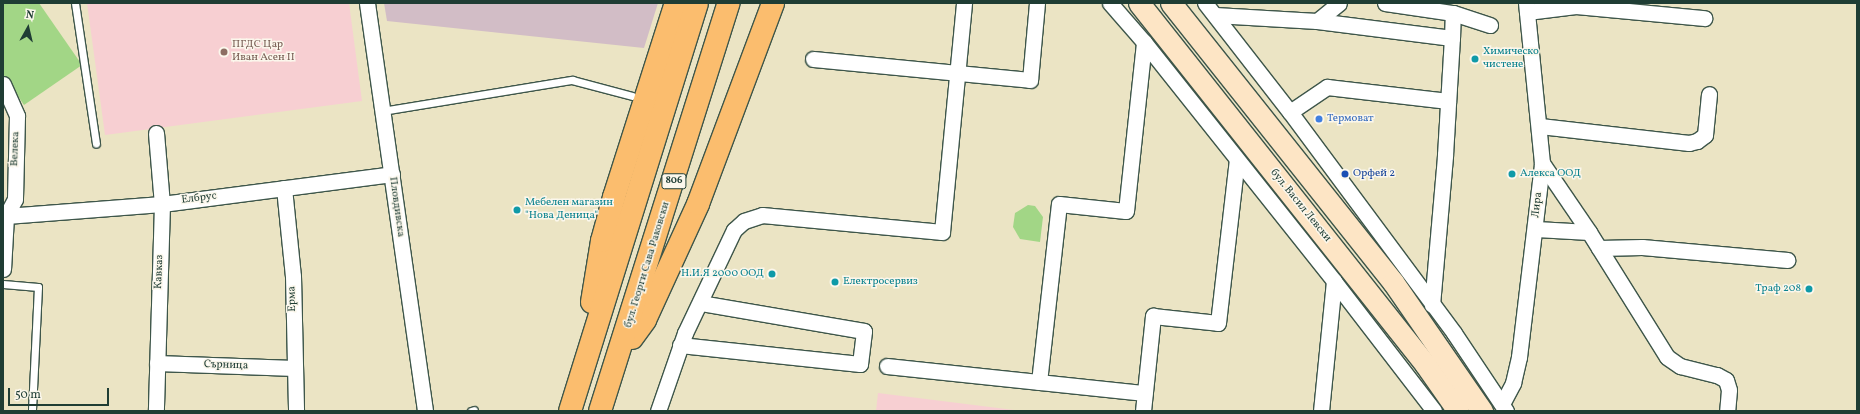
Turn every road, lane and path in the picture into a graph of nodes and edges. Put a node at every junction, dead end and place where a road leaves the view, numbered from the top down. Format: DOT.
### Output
graph roads {
  1 [pos="75,3"];
  2 [pos="367,3"];
  3 [pos="676,3"];
  4 [pos="697,3"];
  5 [pos="729,3"];
  6 [pos="774,3"];
  7 [pos="964,3"];
  8 [pos="1037,3"];
  9 [pos="1110,3"];
  10 [pos="1139,3"];
  11 [pos="1171,3"];
  12 [pos="1205,3"];
  13 [pos="1339,3"];
  14 [pos="1386,3"];
  15 [pos="1527,8"];
  16 [pos="1454,13"];
  17 [pos="1215,15"];
  18 [pos="1704,18"];
  19 [pos="1317,21"];
  20 [pos="1490,24"];
  21 [pos="1452,38"];
  22 [pos="1144,42"];
  23 [pos="813,59"];
  24 [pos="958,73"];
  25 [pos="3,84"];
  26 [pos="1710,94"];
  27 [pos="632,96"];
  28 [pos="1448,101"];
  29 [pos="382,111"];
  30 [pos="1290,112"];
  31 [pos="1540,126"];
  32 [pos="156,133"];
  33 [pos="96,142"];
  34 [pos="1237,160"];
  35 [pos="1542,163"];
  36 [pos="392,174"];
  37 [pos="284,188"];
  38 [pos="162,204"];
  39 [pos="6,216"];
  40 [pos="1536,229"];
  41 [pos="1589,232"];
  42 [pos="1599,248"];
  43 [pos="1787,260"];
  44 [pos="3,269"];
  45 [pos="1334,281"];
  46 [pos="3,284"];
  47 [pos="701,303"];
  48 [pos="1432,305"];
  49 [pos="591,341"];
  50 [pos="680,346"];
  51 [pos="618,359"];
  52 [pos="157,363"];
  53 [pos="887,366"];
  54 [pos="294,368"];
  55 [pos="1040,382"];
  56 [pos="1145,393"];
  57 [pos="1504,407"];
  58 [pos="1431,409"];
  59 [pos="32,411"];
  60 [pos="156,411"];
  61 [pos="296,411"];
  62 [pos="425,411"];
  63 [pos="570,411"];
  64 [pos="600,411"];
  65 [pos="658,411"];
  66 [pos="1143,411"];
  67 [pos="1321,411"];
  68 [pos="1458,411"];
  69 [pos="1482,411"];
  70 [pos="1727,411"];
  1 -- 33 [label="lane"];
  2 -- 29 [label="street, Пловдивска"];
  3 -- 49 [label="main road"];
  4 -- 49 [label="main road, 806"];
  5 -- 51 [label="main road, бул. Георги Сава Раковски / 806"];
  6 -- 51 [label="main road"];
  7 -- 24 [label="street"];
  8 -- 24 [label="street"];
  9 -- 22 [label="street"];
  10 -- 68 [label="main road, бул. Васил Левски"];
  11 -- 69 [label="main road"];
  12 -- 17 [label="street"];
  13 -- 19 [label="street"];
  14 -- 16 [label="street"];
  15 -- 18 [label="street"];
  15 -- 31 [label="street, Лира"];
  16 -- 20 [label="street"];
  16 -- 21 [label="street"];
  17 -- 19 [label="street"];
  17 -- 30 [label="street"];
  19 -- 21 [label="street"];
  21 -- 28 [label="street"];
  22 -- 34 [label="street"];
  22 -- 55 [label="street"];
  23 -- 24 [label="street"];
  24 -- 47 [label="street"];
  25 -- 39 [label="street, Велека"];
  26 -- 31 [label="street"];
  27 -- 29 [label="lane"];
  28 -- 30 [label="street"];
  28 -- 48 [label="street"];
  29 -- 36 [label="street, Пловдивска"];
  30 -- 48 [label="street"];
  31 -- 35 [label="street, Лира"];
  32 -- 38 [label="street, Кавказ"];
  34 -- 45 [label="street"];
  34 -- 56 [label="street"];
  35 -- 40 [label="street, Лира"];
  35 -- 41 [label="street"];
  36 -- 37 [label="street, Елбрус"];
  36 -- 62 [label="street, Пловдивска"];
  37 -- 38 [label="street, Елбрус"];
  37 -- 54 [label="street, Ерма"];
  38 -- 39 [label="street, Елбрус"];
  38 -- 52 [label="street, Кавказ"];
  39 -- 44 [label="street"];
  40 -- 41 [label="street"];
  40 -- 57 [label="street, Лира"];
  41 -- 42 [label="street"];
  42 -- 43 [label="street"];
  42 -- 70 [label="street"];
  45 -- 58 [label="street"];
  45 -- 67 [label="street"];
  46 -- 59 [label="lane"];
  47 -- 50 [label="street"];
  47 -- 50 [label="street"];
  48 -- 57 [label="street"];
  49 -- 63 [label="main road, 806"];
  50 -- 65 [label="street"];
  51 -- 64 [label="main road, бул. Георги Сава Раковски / 806"];
  52 -- 54 [label="street, Сърница"];
  52 -- 60 [label="street, Кавказ"];
  53 -- 55 [label="street"];
  54 -- 61 [label="street, Ерма"];
  55 -- 56 [label="street"];
  56 -- 66 [label="street"];
}
